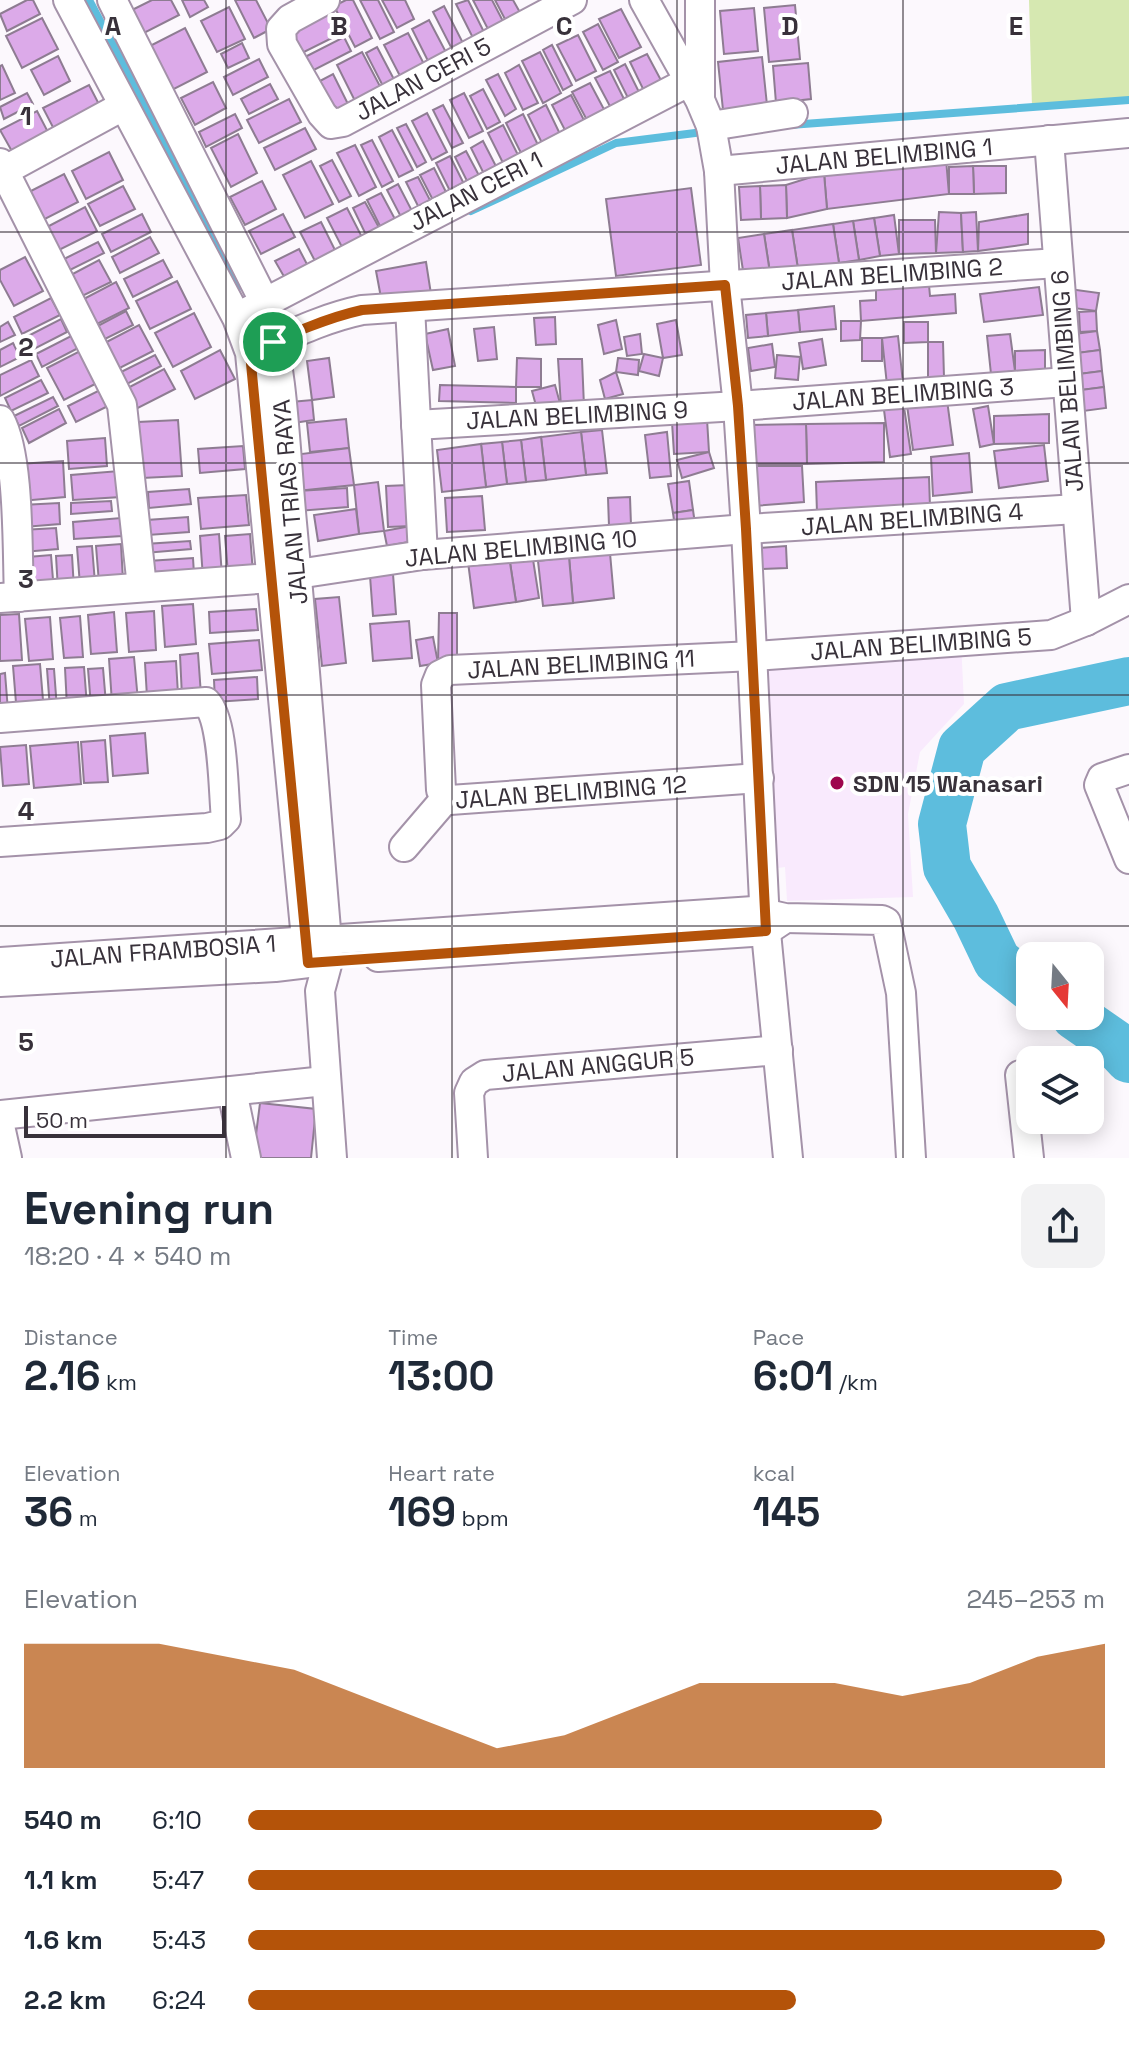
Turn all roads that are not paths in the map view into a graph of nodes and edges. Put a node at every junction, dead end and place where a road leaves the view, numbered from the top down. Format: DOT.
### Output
graph roads {
  1 [pos="68,0"];
  2 [pos="112,0"];
  3 [pos="325,0"];
  4 [pos="572,0"];
  5 [pos="644,0"];
  6 [pos="700,0"];
  7 [pos="694,91"];
  8 [pos="123,106"];
  9 [pos="793,113"];
  10 [pos="711,126"];
  11 [pos="1129,133"];
  12 [pos="1049,140"];
  13 [pos="1,169"];
  14 [pos="719,171"];
  15 [pos="1058,263"];
  16 [pos="725,285"];
  17 [pos="264,301"];
  18 [pos="410,307"];
  19 [pos="237,318"];
  20 [pos="262,347"];
  21 [pos="1067,382"];
  22 [pos="738,406"];
  23 [pos="0,420"];
  24 [pos="416,425"];
  25 [pos="6,464"];
  26 [pos="1077,509"];
  27 [pos="746,529"];
  28 [pos="423,555"];
  29 [pos="284,576"];
  30 [pos="142,587"];
  31 [pos="10,598"];
  32 [pos="1129,599"];
  33 [pos="1086,621"];
  34 [pos="754,656"];
  35 [pos="0,718"];
  36 [pos="1129,769"];
  37 [pos="759,778"];
  38 [pos="446,798"];
  39 [pos="0,842"];
  40 [pos="404,847"];
  41 [pos="1129,859"];
  42 [pos="770,921"];
  43 [pos="317,954"];
  44 [pos="0,962"];
  45 [pos="0,982"];
  46 [pos="778,1050"];
  47 [pos="325,1081"];
  48 [pos="232,1091"];
  49 [pos="0,1115"];
  50 [pos="0,1126"];
  51 [pos="1026,1134"];
  52 [pos="472,1147"];
  53 [pos="7,1158"];
  54 [pos="246,1158"];
  55 [pos="332,1158"];
  56 [pos="788,1158"];
  57 [pos="911,1158"];
  58 [pos="1029,1158"];
  1 -- 8 [label="street, JALAN TRIAS RAYA"];
  2 -- 17 [label="street, JALAN TRIAS RAYA"];
  3 -- 4 [label="street, JALAN CERI 5"];
  5 -- 7 [label="street"];
  6 -- 7 [label="street"];
  7 -- 10 [label="street"];
  7 -- 17 [label="street, JALAN CERI 1"];
  8 -- 13 [label="street"];
  8 -- 19 [label="street, JALAN TRIAS RAYA"];
  9 -- 10 [label="street"];
  10 -- 14 [label="street"];
  11 -- 12 [label="street, JALAN BELIMBING 1"];
  12 -- 14 [label="street, JALAN BELIMBING 1"];
  12 -- 15 [label="street, JALAN BELIMBING 6"];
  13 -- 30 [label="street"];
  14 -- 16 [label="street"];
  15 -- 16 [label="street, JALAN BELIMBING 2"];
  15 -- 21 [label="street, JALAN BELIMBING 6"];
  16 -- 18 [label="street, JALAN BELIMBING 2"];
  16 -- 22 [label="street"];
  17 -- 19 [label="street, JALAN CERI 1"];
  17 -- 20 [label="street, JALAN TRIAS RAYA"];
  18 -- 20 [label="street, JALAN BELIMBING 2"];
  18 -- 24 [label="street"];
  19 -- 20 [label="street, JALAN TRIAS RAYA"];
  20 -- 29 [label="street, JALAN TRIAS RAYA"];
  21 -- 22 [label="street, JALAN BELIMBING 3"];
  21 -- 26 [label="street, JALAN BELIMBING 6"];
  22 -- 24 [label="street, JALAN BELIMBING 9"];
  22 -- 27 [label="street"];
  23 -- 25 [label="street"];
  24 -- 28 [label="street"];
  25 -- 31 [label="street"];
  26 -- 27 [label="street, JALAN BELIMBING 4"];
  26 -- 33 [label="street, JALAN BELIMBING 6"];
  27 -- 28 [label="street, JALAN BELIMBING 10"];
  27 -- 34 [label="street"];
  28 -- 29 [label="street, JALAN BELIMBING 10"];
  29 -- 30 [label="street, JALAN BELIMBING 10"];
  29 -- 43 [label="street, JALAN TRIAS RAYA"];
  30 -- 31 [label="street, JALAN BELIMBING 10"];
  32 -- 33 [label="street, JALAN BELIMBING 5"];
  33 -- 34 [label="street, JALAN BELIMBING 5"];
  34 -- 37 [label="street"];
  34 -- 38 [label="street, JALAN BELIMBING 11"];
  35 -- 39 [label="street"];
  36 -- 41 [label="street"];
  37 -- 38 [label="street, JALAN BELIMBING 12"];
  37 -- 42 [label="street"];
  38 -- 40 [label="street, JALAN BELIMBING 12"];
  42 -- 43 [label="street"];
  42 -- 46 [label="street"];
  42 -- 57 [label="street"];
  43 -- 44 [label="street, JALAN FRAMBOSIA 1"];
  43 -- 45 [label="street, JALAN FRAMBOSIA 1"];
  43 -- 47 [label="street, JALAN TRIAS RAYA"];
  46 -- 52 [label="street, JALAN ANGGUR 5"];
  46 -- 56 [label="street"];
  47 -- 48 [label="street"];
  47 -- 55 [label="street, JALAN TRIAS RAYA"];
  48 -- 49 [label="street"];
  48 -- 54 [label="street"];
  50 -- 53 [label="street"];
  51 -- 58 [label="street"];
}
